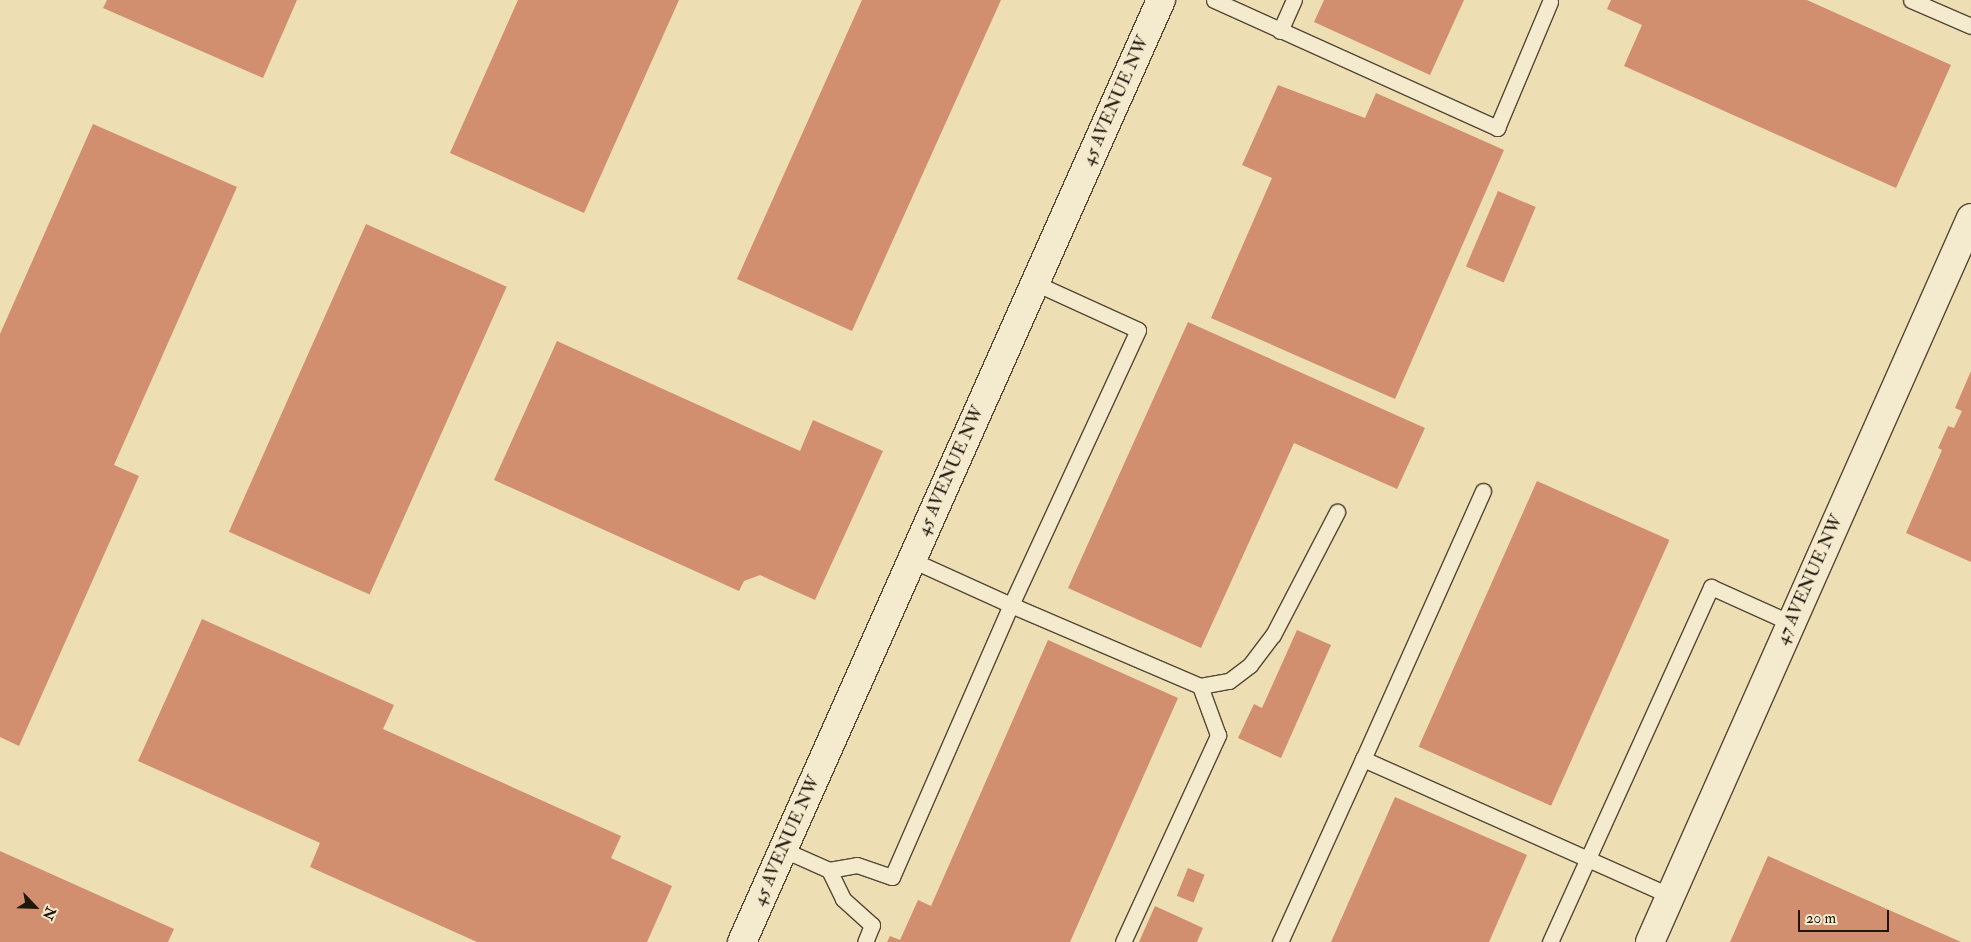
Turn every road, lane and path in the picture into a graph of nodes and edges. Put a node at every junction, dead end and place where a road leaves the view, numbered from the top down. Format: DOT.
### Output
graph roads {
  1 [pos="1161,0"];
  2 [pos="1214,0"];
  3 [pos="1294,0"];
  4 [pos="1911,0"];
  5 [pos="1550,2"];
  6 [pos="1971,26"];
  7 [pos="1280,31"];
  8 [pos="1971,218"];
  9 [pos="1035,283"];
  10 [pos="1483,491"];
  11 [pos="1337,512"];
  12 [pos="912,560"];
  13 [pos="1011,605"];
  14 [pos="1791,623"];
  15 [pos="1200,686"];
  16 [pos="1363,759"];
  17 [pos="784,850"];
  18 [pos="1586,862"];
  19 [pos="829,870"];
  20 [pos="1670,896"];
  21 [pos="742,942"];
  22 [pos="865,942"];
  23 [pos="1123,942"];
  24 [pos="1280,942"];
  25 [pos="1550,942"];
  26 [pos="1650,942"];
  1 -- 9 [label="street, 45 AVENUE NW"];
  2 -- 7 [label="lane"];
  3 -- 7 [label="lane"];
  4 -- 6 [label="lane"];
  5 -- 7 [label="lane"];
  8 -- 14 [label="street, 47 AVENUE NW"];
  9 -- 12 [label="street, 45 AVENUE NW"];
  9 -- 13 [label="lane"];
  10 -- 16 [label="lane"];
  11 -- 15 [label="lane"];
  12 -- 13 [label="lane"];
  12 -- 17 [label="street, 45 AVENUE NW"];
  13 -- 15 [label="lane"];
  13 -- 19 [label="lane"];
  14 -- 18 [label="lane"];
  14 -- 20 [label="street, 47 AVENUE NW"];
  15 -- 23 [label="lane"];
  16 -- 18 [label="lane"];
  16 -- 24 [label="lane"];
  17 -- 19 [label="lane"];
  17 -- 21 [label="street, 45 AVENUE NW"];
  18 -- 20 [label="lane"];
  18 -- 25 [label="lane"];
  19 -- 22 [label="lane"];
  20 -- 26 [label="street, 47 AVENUE NW"];
}
